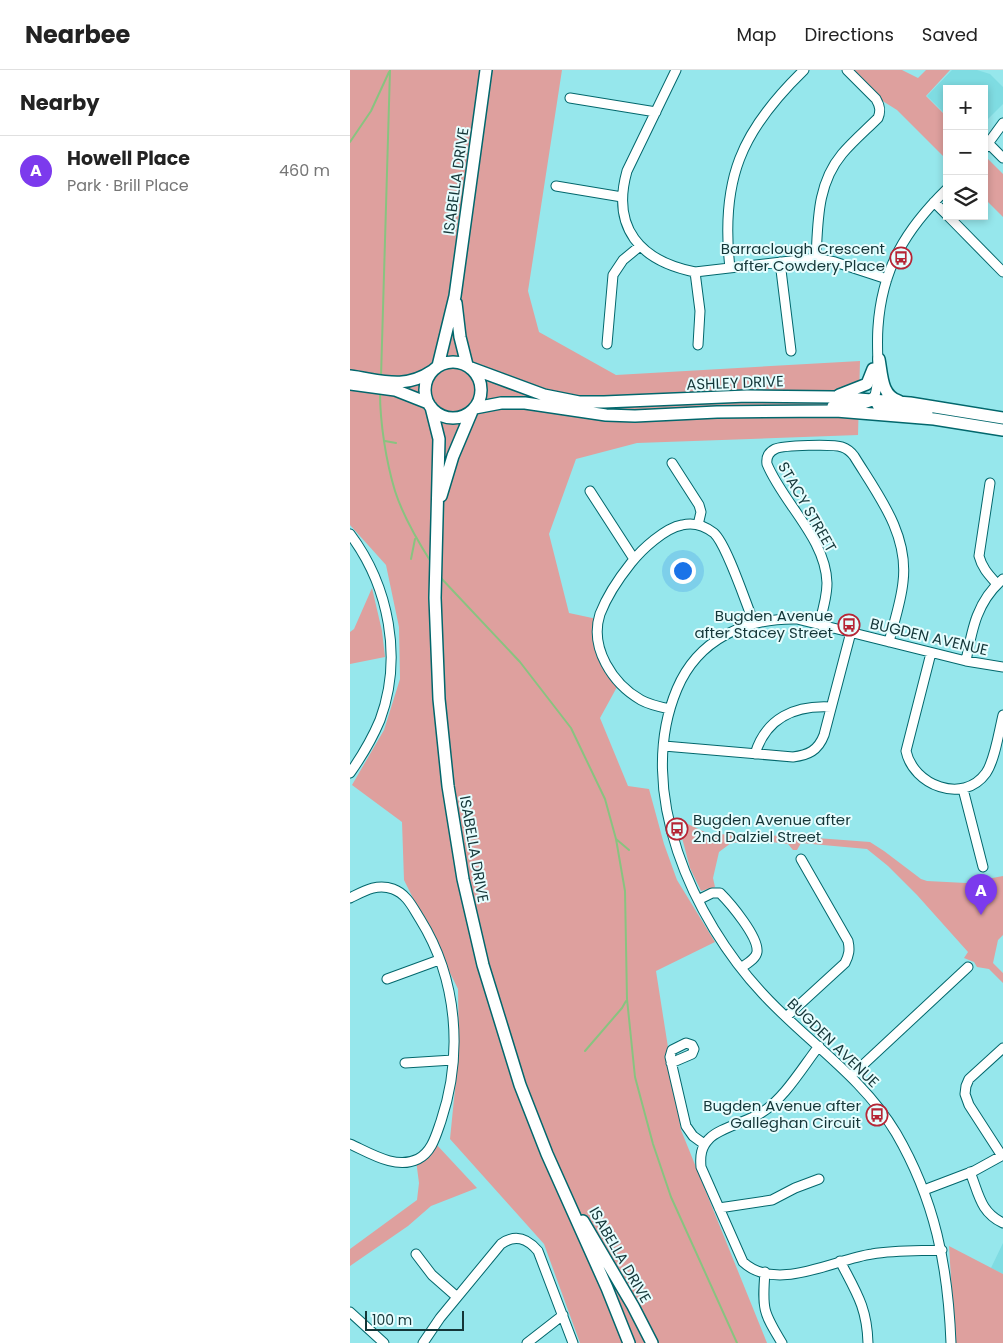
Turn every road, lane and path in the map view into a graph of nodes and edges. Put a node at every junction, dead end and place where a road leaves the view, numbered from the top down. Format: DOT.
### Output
graph roads {
  1 [pos="486,70"];
  2 [pos="676,70"];
  3 [pos="804,70"];
  4 [pos="847,70"];
  5 [pos="570,98"];
  6 [pos="656,112"];
  7 [pos="1003,123"];
  8 [pos="988,143"];
  9 [pos="988,147"];
  10 [pos="1003,158"];
  11 [pos="556,186"];
  12 [pos="943,193"];
  13 [pos="622,196"];
  14 [pos="934,202"];
  15 [pos="943,211"];
  16 [pos="952,220"];
  17 [pos="640,246"];
  18 [pos="816,258"];
  19 [pos="780,262"];
  20 [pos="730,268"];
  21 [pos="695,272"];
  22 [pos="1003,272"];
  23 [pos="887,279"];
  24 [pos="455,296"];
  25 [pos="607,344"];
  26 [pos="698,345"];
  27 [pos="791,351"];
  28 [pos="876,359"];
  29 [pos="469,367"];
  30 [pos="436,368"];
  31 [pos="354,381"];
  32 [pos="396,386"];
  33 [pos="833,397"];
  34 [pos="874,400"];
  35 [pos="910,403"];
  36 [pos="429,405"];
  37 [pos="474,410"];
  38 [pos="717,412"];
  39 [pos="1003,418"];
  40 [pos="1003,430"];
  41 [pos="672,463"];
  42 [pos="990,483"];
  43 [pos="590,491"];
  44 [pos="438,505"];
  45 [pos="698,525"];
  46 [pos="350,534"];
  47 [pos="634,559"];
  48 [pos="1000,582"];
  49 [pos="754,623"];
  50 [pos="819,624"];
  51 [pos="850,632"];
  52 [pos="889,642"];
  53 [pos="930,653"];
  54 [pos="966,661"];
  55 [pos="1003,667"];
  56 [pos="831,707"];
  57 [pos="670,709"];
  58 [pos="1003,714"];
  59 [pos="1000,741"];
  60 [pos="664,746"];
  61 [pos="755,754"];
  62 [pos="350,773"];
  63 [pos="963,789"];
  64 [pos="801,859"];
  65 [pos="982,868"];
  66 [pos="350,898"];
  67 [pos="698,900"];
  68 [pos="439,960"];
  69 [pos="968,967"];
  70 [pos="741,968"];
  71 [pos="387,978"];
  72 [pos="786,1017"];
  73 [pos="819,1046"];
  74 [pos="1003,1048"];
  75 [pos="453,1060"];
  76 [pos="405,1063"];
  77 [pos="671,1063"];
  78 [pos="851,1076"];
  79 [pos="350,1144"];
  80 [pos="704,1144"];
  81 [pos="1003,1155"];
  82 [pos="970,1172"];
  83 [pos="819,1180"];
  84 [pos="560,1183"];
  85 [pos="924,1190"];
  86 [pos="719,1208"];
  87 [pos="1003,1223"];
  88 [pos="942,1250"];
  89 [pos="416,1254"];
  90 [pos="840,1261"];
  91 [pos="765,1272"];
  92 [pos="457,1297"];
  93 [pos="350,1312"];
  94 [pos="563,1315"];
  95 [pos="384,1343"];
  96 [pos="423,1343"];
  97 [pos="527,1343"];
  98 [pos="573,1343"];
  99 [pos="629,1343"];
  100 [pos="652,1343"];
  101 [pos="782,1343"];
  102 [pos="868,1343"];
  103 [pos="951,1343"];
  1 -- 24 [label="main road, ISABELLA DRIVE"];
  2 -- 6 [label="street"];
  3 -- 20 [label="street"];
  4 -- 18 [label="street"];
  5 -- 6 [label="street"];
  6 -- 13 [label="street"];
  7 -- 8 [label="street"];
  9 -- 10 [label="street"];
  11 -- 13 [label="street"];
  12 -- 14 [label="street"];
  13 -- 17 [label="street"];
  14 -- 15 [label="street"];
  14 -- 23 [label="street"];
  16 -- 22 [label="street"];
  17 -- 21 [label="street"];
  17 -- 25 [label="street"];
  18 -- 19 [label="street"];
  18 -- 23 [label="street"];
  19 -- 20 [label="street"];
  19 -- 27 [label="street"];
  20 -- 21 [label="street"];
  21 -- 26 [label="street"];
  23 -- 28 [label="street"];
  24 -- 29 [label="main road, ISABELLA DRIVE"];
  24 -- 30 [label="main road, ISABELLA DRIVE"];
  28 -- 33 [label="main road"];
  28 -- 34 [label="street"];
  28 -- 35 [label="main road"];
  29 -- 30 [label="main road"];
  29 -- 33 [label="main road, ASHLEY DRIVE"];
  29 -- 37 [label="main road"];
  30 -- 32 [label="main road"];
  30 -- 36 [label="main road"];
  31 -- 32 [label="main road"];
  32 -- 36 [label="main road"];
  33 -- 34 [label="main road, ASHLEY DRIVE"];
  34 -- 35 [label="main road, ASHLEY DRIVE"];
  34 -- 38 [label="street"];
  34 -- 40 [label="street"];
  35 -- 39 [label="main road, ASHLEY DRIVE"];
  36 -- 37 [label="main road"];
  36 -- 44 [label="main road, ISABELLA DRIVE"];
  37 -- 38 [label="main road, ASHLEY DRIVE"];
  37 -- 44 [label="main road, ISABELLA DRIVE"];
  38 -- 40 [label="main road, ASHLEY DRIVE"];
  41 -- 45 [label="street"];
  42 -- 48 [label="street"];
  43 -- 47 [label="street"];
  44 -- 84 [label="main road, ISABELLA DRIVE"];
  45 -- 47 [label="street"];
  45 -- 49 [label="street"];
  46 -- 62 [label="street"];
  47 -- 57 [label="street"];
  48 -- 54 [label="street"];
  49 -- 50 [label="street, BUGDEN AVENUE"];
  49 -- 57 [label="street, BUGDEN AVENUE"];
  50 -- 51 [label="street, BUGDEN AVENUE"];
  50 -- 52 [label="street, STACY STREET"];
  51 -- 52 [label="street, BUGDEN AVENUE"];
  51 -- 56 [label="street"];
  52 -- 53 [label="street, BUGDEN AVENUE"];
  53 -- 54 [label="street, BUGDEN AVENUE"];
  53 -- 63 [label="street"];
  54 -- 55 [label="street, BUGDEN AVENUE"];
  56 -- 61 [label="street"];
  56 -- 61 [label="street"];
  57 -- 60 [label="street, BUGDEN AVENUE"];
  58 -- 59 [label="street"];
  59 -- 63 [label="street"];
  60 -- 61 [label="street"];
  60 -- 67 [label="street, BUGDEN AVENUE"];
  63 -- 65 [label="street"];
  64 -- 72 [label="street"];
  66 -- 68 [label="street"];
  67 -- 70 [label="street, BUGDEN AVENUE"];
  67 -- 70 [label="street"];
  68 -- 71 [label="street"];
  68 -- 75 [label="street"];
  69 -- 78 [label="street"];
  70 -- 72 [label="street, BUGDEN AVENUE"];
  72 -- 73 [label="street, BUGDEN AVENUE"];
  73 -- 78 [label="street, BUGDEN AVENUE"];
  73 -- 80 [label="street"];
  74 -- 81 [label="street"];
  75 -- 76 [label="street"];
  75 -- 79 [label="street"];
  77 -- 80 [label="street"];
  78 -- 85 [label="street, BUGDEN AVENUE"];
  80 -- 86 [label="street"];
  81 -- 82 [label="street"];
  82 -- 85 [label="street"];
  82 -- 87 [label="street"];
  83 -- 86 [label="street"];
  84 -- 99 [label="main road, ISABELLA DRIVE"];
  84 -- 100 [label="main road, ISABELLA DRIVE"];
  85 -- 88 [label="street, BUGDEN AVENUE"];
  86 -- 91 [label="street"];
  88 -- 90 [label="street"];
  88 -- 103 [label="street, BUGDEN AVENUE"];
  89 -- 92 [label="street"];
  90 -- 91 [label="street"];
  90 -- 102 [label="street"];
  91 -- 101 [label="street"];
  92 -- 94 [label="street"];
  92 -- 96 [label="street"];
  93 -- 95 [label="street"];
  94 -- 97 [label="street"];
  94 -- 98 [label="street"];
}
